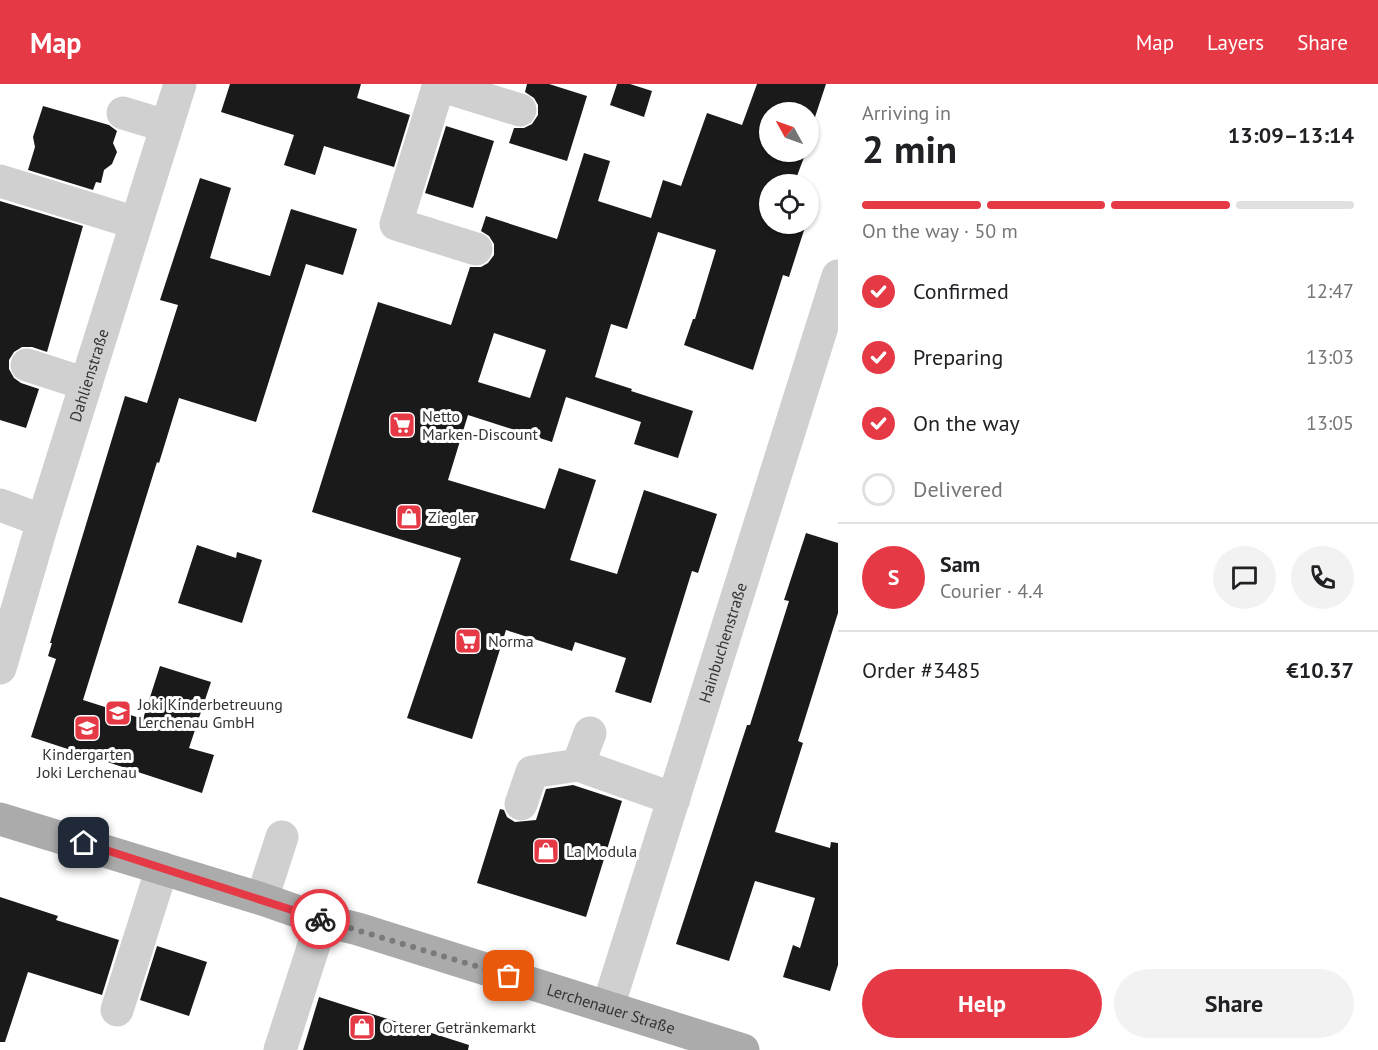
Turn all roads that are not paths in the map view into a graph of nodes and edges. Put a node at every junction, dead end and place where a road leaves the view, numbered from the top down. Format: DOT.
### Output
graph roads {
  1 [pos="180,84"];
  2 [pos="439,85"];
  3 [pos="520,110"];
  4 [pos="123,113"];
  5 [pos="166,126"];
  6 [pos="0,181"];
  7 [pos="136,223"];
  8 [pos="476,249"];
  9 [pos="838,276"];
  10 [pos="27,365"];
  11 [pos="86,384"];
  12 [pos="0,505"];
  13 [pos="43,521"];
  14 [pos="0,668"];
  15 [pos="590,733"];
  16 [pos="578,765"];
  17 [pos="674,799"];
  18 [pos="521,804"];
  19 [pos="0,819"];
  20 [pos="282,837"];
  21 [pos="162,868"];
  22 [pos="262,899"];
  23 [pos="322,920"];
  24 [pos="608,1007"];
  25 [pos="117,1010"];
  26 [pos="280,1050"];
  27 [pos="743,1050"];
  1 -- 5 [label="street, Dahlienstraße"];
  2 -- 3 [label="street"];
  2 -- 8 [label="street"];
  4 -- 5 [label="street"];
  5 -- 7 [label="street, Dahlienstraße"];
  6 -- 7 [label="street"];
  7 -- 11 [label="street, Dahlienstraße"];
  9 -- 17 [label="street, Hainbuchenstraße"];
  10 -- 11 [label="street"];
  11 -- 13 [label="street, Dahlienstraße"];
  12 -- 13 [label="street"];
  13 -- 14 [label="street, Dahlienstraße"];
  15 -- 16 [label="street"];
  16 -- 17 [label="street"];
  16 -- 18 [label="street"];
  17 -- 24 [label="street, Hainbuchenstraße"];
  19 -- 21 [label="main road, Lerchenauer Straße"];
  20 -- 22 [label="street"];
  21 -- 22 [label="main road, Lerchenauer Straße"];
  21 -- 25 [label="street"];
  22 -- 23 [label="main road, Lerchenauer Straße"];
  23 -- 24 [label="main road, Lerchenauer Straße"];
  23 -- 26 [label="street"];
  24 -- 27 [label="main road, Lerchenauer Straße"];
}
